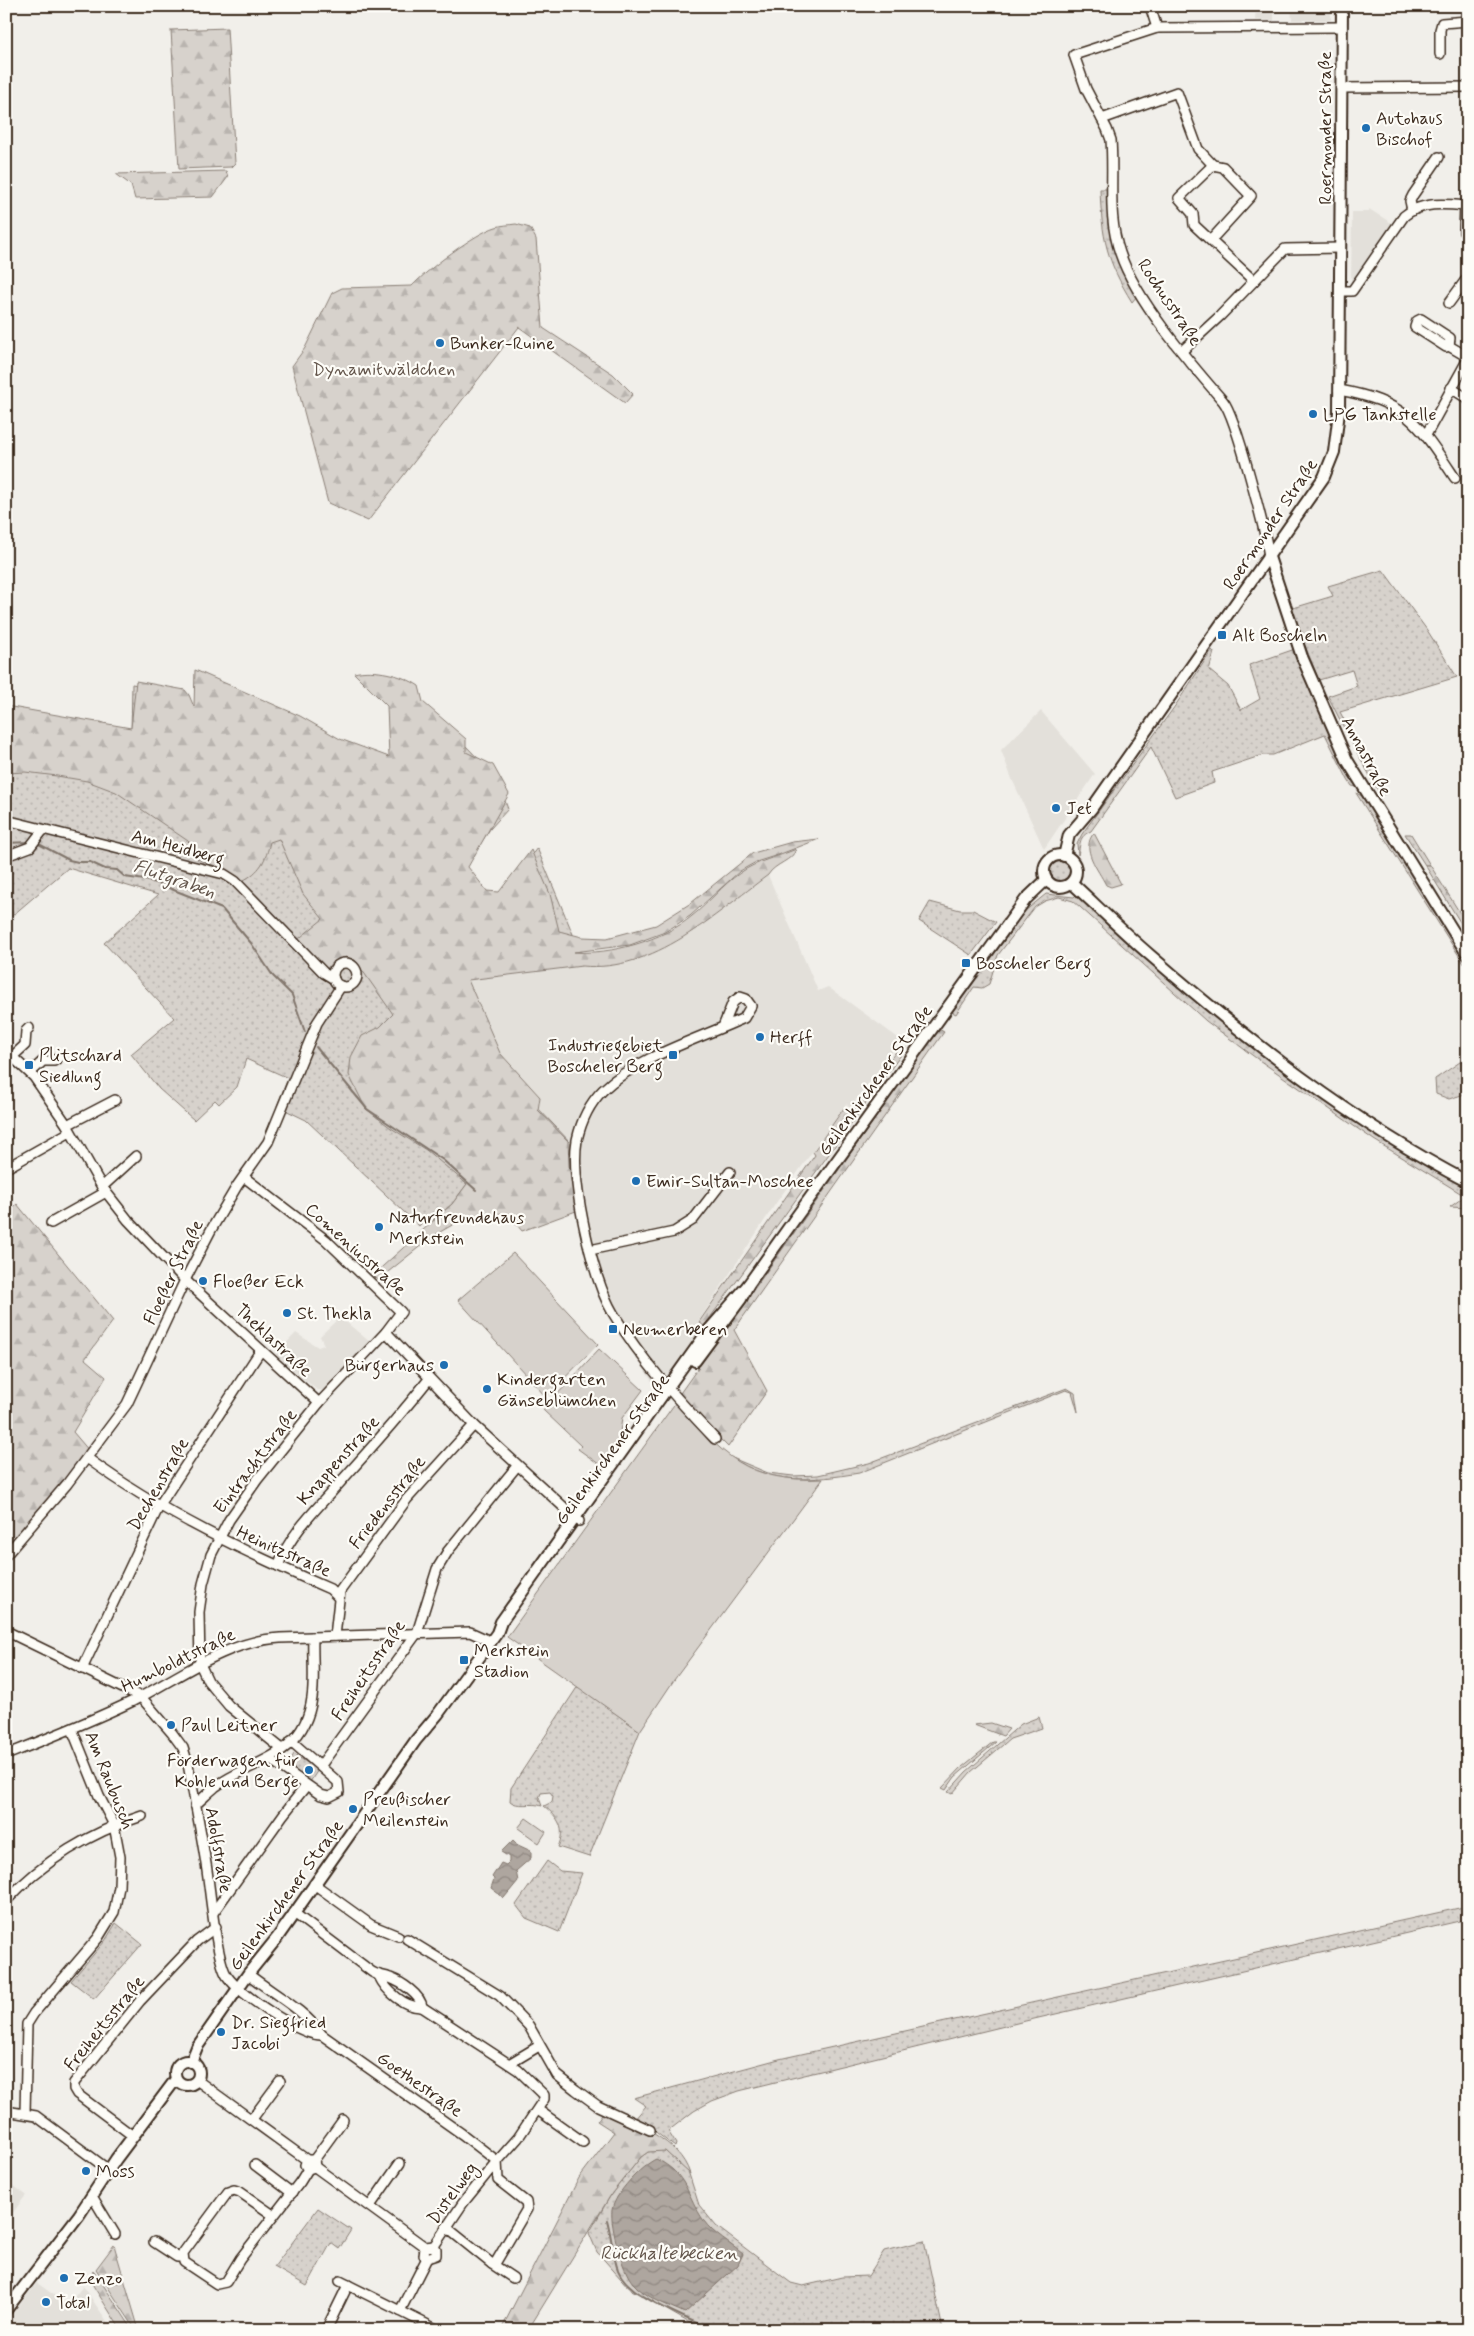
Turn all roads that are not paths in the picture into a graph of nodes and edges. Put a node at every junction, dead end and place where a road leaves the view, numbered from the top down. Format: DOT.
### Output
graph roads {
  1 [pos="1150,6"];
  2 [pos="1342,6"];
  3 [pos="1468,21"];
  4 [pos="1342,27"];
  5 [pos="1156,28"];
  6 [pos="1440,54"];
  7 [pos="1341,88"];
  8 [pos="1468,88"];
  9 [pos="1102,119"];
  10 [pos="1439,157"];
  11 [pos="1213,165"];
  12 [pos="1467,206"];
  13 [pos="1412,210"];
  14 [pos="1468,234"];
  15 [pos="1211,240"];
  16 [pos="1340,248"];
  17 [pos="1254,281"];
  18 [pos="1468,282"];
  19 [pos="1340,291"];
  20 [pos="1450,303"];
  21 [pos="1450,346"];
  22 [pos="1182,351"];
  23 [pos="1468,358"];
  24 [pos="1451,388"];
  25 [pos="1339,390"];
  26 [pos="1468,399"];
  27 [pos="1426,435"];
  28 [pos="1455,478"];
  29 [pos="1269,558"];
  30 [pos="6,820"];
  31 [pos="43,830"];
  32 [pos="6,856"];
  33 [pos="1064,856"];
  34 [pos="1046,880"];
  35 [pos="1072,883"];
  36 [pos="1468,955"];
  37 [pos="334,979"];
  38 [pos="341,986"];
  39 [pos="723,1027"];
  40 [pos="29,1028"];
  41 [pos="10,1054"];
  42 [pos="58,1058"];
  43 [pos="30,1073"];
  44 [pos="115,1100"];
  45 [pos="68,1129"];
  46 [pos="136,1156"];
  47 [pos="8,1167"];
  48 [pos="730,1172"];
  49 [pos="244,1177"];
  50 [pos="1468,1182"];
  51 [pos="104,1189"];
  52 [pos="51,1223"];
  53 [pos="590,1250"];
  54 [pos="185,1280"];
  55 [pos="386,1332"];
  56 [pos="261,1350"];
  57 [pos="429,1379"];
  58 [pos="669,1391"];
  59 [pos="319,1404"];
  60 [pos="474,1425"];
  61 [pos="715,1439"];
  62 [pos="87,1458"];
  63 [pos="517,1466"];
  64 [pos="159,1506"];
  65 [pos="578,1519"];
  66 [pos="219,1539"];
  67 [pos="6,1555"];
  68 [pos="278,1566"];
  69 [pos="338,1597"];
  70 [pos="6,1631"];
  71 [pos="417,1633"];
  72 [pos="335,1636"];
  73 [pos="313,1637"];
  74 [pos="490,1641"];
  75 [pos="200,1664"];
  76 [pos="82,1668"];
  77 [pos="141,1697"];
  78 [pos="72,1729"];
  79 [pos="291,1741"];
  80 [pos="282,1749"];
  81 [pos="6,1755"];
  82 [pos="270,1759"];
  83 [pos="321,1765"];
  84 [pos="306,1786"];
  85 [pos="195,1805"];
  86 [pos="142,1816"];
  87 [pos="114,1825"];
  88 [pos="314,1884"];
  89 [pos="6,1901"];
  90 [pos="213,1913"];
  91 [pos="294,1913"];
  92 [pos="216,1926"];
  93 [pos="248,1974"];
  94 [pos="239,1988"];
  95 [pos="322,2035"];
  96 [pos="539,2046"];
  97 [pos="192,2062"];
  98 [pos="509,2064"];
  99 [pos="176,2079"];
  100 [pos="198,2080"];
  101 [pos="280,2081"];
  102 [pos="538,2110"];
  103 [pos="6,2111"];
  104 [pos="25,2113"];
  105 [pos="252,2119"];
  106 [pos="343,2120"];
  107 [pos="650,2130"];
  108 [pos="133,2136"];
  109 [pos="582,2142"];
  110 [pos="498,2161"];
  111 [pos="400,2163"];
  112 [pos="311,2164"];
  113 [pos="255,2165"];
  114 [pos="110,2170"];
  115 [pos="292,2193"];
  116 [pos="92,2196"];
  117 [pos="370,2206"];
  118 [pos="273,2216"];
  119 [pos="446,2227"];
  120 [pos="115,2234"];
  121 [pos="154,2242"];
  122 [pos="430,2246"];
  123 [pos="182,2257"];
  124 [pos="492,2264"];
  125 [pos="513,2278"];
  126 [pos="6,2310"];
  127 [pos="400,2311"];
  128 [pos="326,2330"];
  129 [pos="438,2330"];
  1 -- 5 [label="street"];
  2 -- 4 [label="main road, Roermonder Straße"];
  3 -- 6 [label="street"];
  4 -- 5 [label="street"];
  4 -- 7 [label="main road, Roermonder Straße"];
  5 -- 9 [label="street, Rochusstraße"];
  7 -- 8 [label="street"];
  7 -- 16 [label="main road, Roermonder Straße"];
  9 -- 11 [label="street"];
  9 -- 22 [label="street, Rochusstraße"];
  10 -- 13 [label="street"];
  11 -- 15 [label="street"];
  11 -- 15 [label="street"];
  12 -- 13 [label="street"];
  12 -- 14 [label="street"];
  13 -- 19 [label="street"];
  15 -- 17 [label="street"];
  16 -- 17 [label="street"];
  16 -- 19 [label="main road, Roermonder Straße"];
  17 -- 22 [label="street"];
  18 -- 20 [label="street"];
  19 -- 25 [label="main road, Roermonder Straße"];
  21 -- 23 [label="street"];
  22 -- 29 [label="street, Rochusstraße"];
  23 -- 24 [label="street"];
  24 -- 26 [label="street"];
  24 -- 27 [label="street"];
  25 -- 27 [label="street"];
  25 -- 29 [label="main road, Roermonder Straße"];
  27 -- 28 [label="street"];
  29 -- 33 [label="main road, Roermonder Straße"];
  29 -- 36 [label="main road, Annastraße"];
  30 -- 31 [label="street, Am Heidberg"];
  31 -- 32 [label="street"];
  31 -- 37 [label="street, Am Heidberg"];
  33 -- 34 [label="main road"];
  33 -- 35 [label="main road"];
  34 -- 35 [label="main road"];
  34 -- 58 [label="main road, Geilenkirchener Straße"];
  35 -- 50 [label="main road"];
  37 -- 38 [label="street"];
  37 -- 38 [label="street, Floeßer Straße"];
  38 -- 49 [label="street, Floeßer Straße"];
  39 -- 53 [label="street"];
  40 -- 41 [label="street"];
  41 -- 43 [label="street, Theklastraße"];
  42 -- 43 [label="street"];
  43 -- 45 [label="street, Theklastraße"];
  44 -- 45 [label="street"];
  45 -- 47 [label="street"];
  45 -- 51 [label="street, Theklastraße"];
  46 -- 51 [label="street"];
  48 -- 53 [label="street"];
  49 -- 54 [label="street, Floeßer Straße"];
  49 -- 55 [label="street, Comeniusstraße"];
  51 -- 52 [label="street"];
  51 -- 54 [label="street, Theklastraße"];
  53 -- 58 [label="street"];
  54 -- 56 [label="street, Theklastraße"];
  54 -- 62 [label="street, Floeßer Straße"];
  55 -- 57 [label="street"];
  55 -- 59 [label="street, Eintrachtstraße"];
  56 -- 59 [label="street, Theklastraße"];
  56 -- 64 [label="street, Dechenstraße"];
  57 -- 60 [label="street"];
  57 -- 68 [label="street, Knappenstraße"];
  58 -- 61 [label="street"];
  58 -- 65 [label="main road, Geilenkirchener Straße"];
  59 -- 66 [label="street, Eintrachtstraße"];
  60 -- 63 [label="street"];
  60 -- 69 [label="street, Friedensstraße"];
  62 -- 64 [label="street, Heinitzstraße"];
  62 -- 67 [label="street, Floeßer Straße"];
  63 -- 65 [label="street"];
  63 -- 71 [label="street, Freiheitsstraße"];
  64 -- 66 [label="street, Heinitzstraße"];
  64 -- 76 [label="street, Dechenstraße"];
  65 -- 74 [label="main road, Geilenkirchener Straße"];
  66 -- 68 [label="street, Heinitzstraße"];
  66 -- 75 [label="street, Eintrachtstraße"];
  68 -- 69 [label="street, Heinitzstraße"];
  69 -- 72 [label="street, Friedensstraße"];
  70 -- 76 [label="street, Adolfstraße"];
  71 -- 72 [label="street, Humboldtstraße"];
  71 -- 74 [label="street, Humboldtstraße"];
  71 -- 83 [label="street, Freiheitsstraße"];
  72 -- 73 [label="street, Humboldtstraße"];
  73 -- 75 [label="street, Humboldtstraße"];
  73 -- 79 [label="street"];
  74 -- 88 [label="main road, Geilenkirchener Straße"];
  75 -- 77 [label="street, Humboldtstraße"];
  75 -- 80 [label="street, Eintrachtstraße"];
  76 -- 77 [label="street, Adolfstraße"];
  77 -- 78 [label="street, Humboldtstraße"];
  77 -- 85 [label="street, Adolfstraße"];
  78 -- 81 [label="street, Humboldtstraße"];
  78 -- 87 [label="street, Am Raubusch"];
  79 -- 80 [label="street"];
  79 -- 83 [label="street"];
  80 -- 82 [label="street"];
  82 -- 84 [label="street"];
  82 -- 85 [label="street"];
  83 -- 84 [label="street"];
  84 -- 90 [label="street"];
  85 -- 90 [label="street, Adolfstraße"];
  86 -- 87 [label="street"];
  87 -- 89 [label="street"];
  87 -- 104 [label="street, Am Raubusch"];
  88 -- 91 [label="main road, Geilenkirchener Straße"];
  88 -- 96 [label="street"];
  90 -- 92 [label="street, Adolfstraße"];
  91 -- 93 [label="main road, Geilenkirchener Straße"];
  91 -- 98 [label="street"];
  92 -- 94 [label="street, Adolfstraße"];
  92 -- 108 [label="street, Freiheitsstraße"];
  93 -- 94 [label="main road, Geilenkirchener Straße"];
  93 -- 95 [label="street, Goethestraße"];
  94 -- 95 [label="street, Goethestraße"];
  94 -- 97 [label="main road, Geilenkirchener Straße"];
  95 -- 110 [label="street, Goethestraße"];
  96 -- 98 [label="street"];
  96 -- 107 [label="street"];
  97 -- 99 [label="main road"];
  97 -- 100 [label="main road"];
  98 -- 102 [label="street, Distelweg"];
  99 -- 100 [label="main road"];
  99 -- 108 [label="main road"];
  100 -- 105 [label="street"];
  101 -- 105 [label="street"];
  102 -- 109 [label="street"];
  102 -- 110 [label="street, Distelweg"];
  103 -- 104 [label="street"];
  104 -- 114 [label="street"];
  105 -- 112 [label="street"];
  106 -- 112 [label="street"];
  108 -- 114 [label="main road"];
  110 -- 119 [label="street, Distelweg"];
  110 -- 124 [label="street"];
  111 -- 117 [label="street"];
  112 -- 115 [label="street"];
  112 -- 117 [label="street"];
  113 -- 115 [label="street"];
  114 -- 116 [label="main road"];
  115 -- 118 [label="street"];
  116 -- 120 [label="street"];
  116 -- 126 [label="main road"];
  117 -- 122 [label="street"];
  118 -- 123 [label="street"];
  118 -- 123 [label="street"];
  119 -- 122 [label="street, Distelweg"];
  119 -- 124 [label="street"];
  121 -- 123 [label="street"];
  122 -- 127 [label="street"];
  124 -- 125 [label="street"];
  127 -- 128 [label="street"];
  127 -- 129 [label="street"];
}
